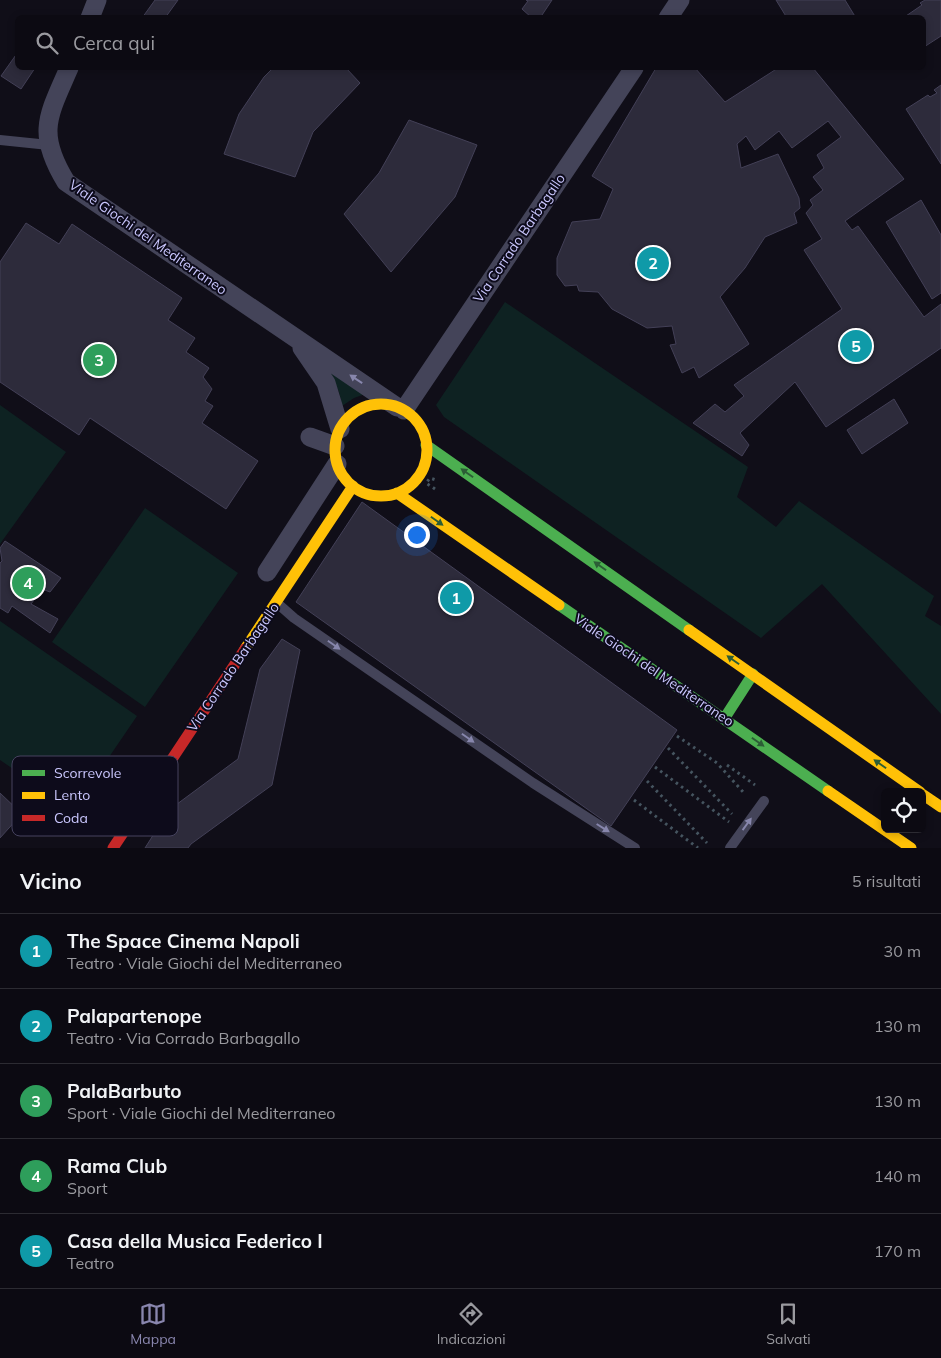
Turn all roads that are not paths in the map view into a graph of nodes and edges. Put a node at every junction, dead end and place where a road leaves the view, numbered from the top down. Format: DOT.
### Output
graph roads {
  1 [pos="98,0"];
  2 [pos="680,0"];
  3 [pos="91,15"];
  4 [pos="670,15"];
  5 [pos="68,70"];
  6 [pos="633,70"];
  7 [pos="0,140"];
  8 [pos="49,145"];
  9 [pos="291,335"];
  10 [pos="400,408"];
  11 [pos="310,437"];
  12 [pos="426,445"];
  13 [pos="337,446"];
  14 [pos="353,486"];
  15 [pos="397,493"];
  16 [pos="267,572"];
  17 [pos="277,602"];
  18 [pos="753,674"];
  19 [pos="724,718"];
  20 [pos="174,756"];
  21 [pos="914,788"];
  22 [pos="926,796"];
  23 [pos="764,801"];
  24 [pos="941,807"];
  25 [pos="121,836"];
  26 [pos="113,848"];
  27 [pos="635,848"];
  28 [pos="730,848"];
  29 [pos="910,848"];
  1 -- 3 [label="street"];
  2 -- 4 [label="street"];
  5 -- 8 [label="street, Viale Giochi del Mediterraneo"];
  6 -- 10 [label="street, Via Corrado Barbagallo"];
  7 -- 8 [label="lane"];
  8 -- 9 [label="street, Viale Giochi del Mediterraneo"];
  10 -- 9 [label="street, Viale Giochi del Mediterraneo, one-way"];
  9 -- 13 [label="street, Viale Giochi del Mediterraneo"];
  10 -- 12 [label="main road"];
  10 -- 13 [label="main road"];
  11 -- 13 [label="street"];
  12 -- 15 [label="main road"];
  18 -- 12 [label="main road, one-way"];
  13 -- 14 [label="main road"];
  13 -- 16 [label="street"];
  14 -- 15 [label="main road"];
  14 -- 17 [label="main road, Via Corrado Barbagallo"];
  15 -- 19 [label="main road, Viale Giochi del Mediterraneo, one-way"];
  17 -- 20 [label="main road, Via Corrado Barbagallo"];
  17 -- 27 [label="lane, one-way"];
  18 -- 19 [label="main road"];
  21 -- 18 [label="main road, one-way"];
  19 -- 29 [label="main road, Viale Giochi del Mediterraneo, one-way"];
  22 -- 24 [label="main road"];
  28 -- 23 [label="lane, one-way"];
  25 -- 26 [label="main road, Via Corrado Barbagallo"];
}
